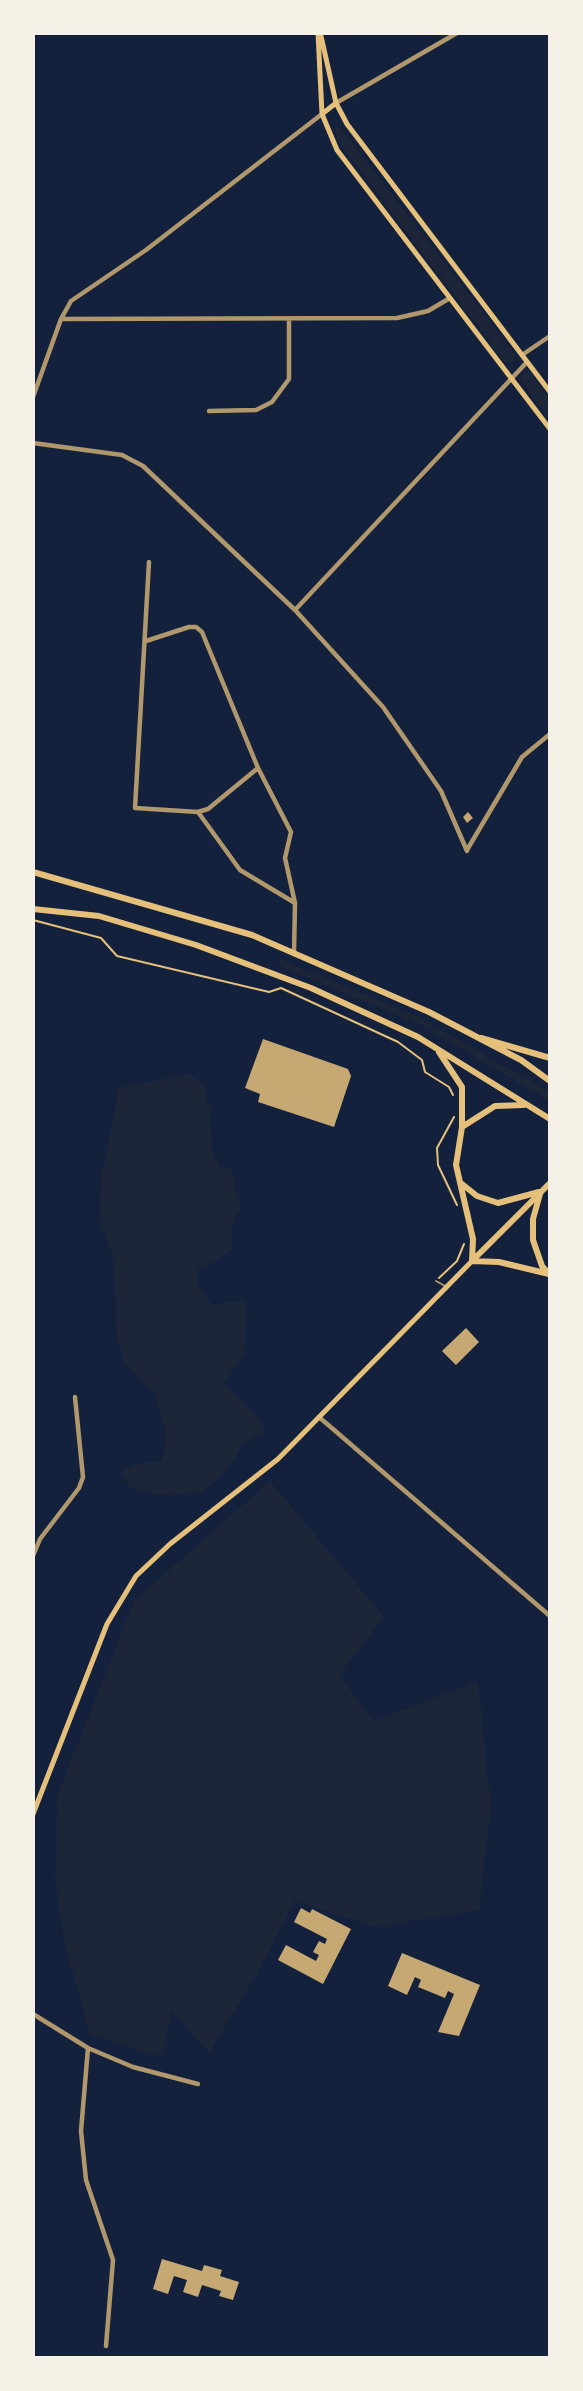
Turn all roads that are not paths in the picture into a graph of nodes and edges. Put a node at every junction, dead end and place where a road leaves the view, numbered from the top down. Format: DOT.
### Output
graph roads {
  1 [pos="319,33"];
  2 [pos="457,33"];
  3 [pos="336,103"];
  4 [pos="322,114"];
  5 [pos="450,298"];
  6 [pos="61,319"];
  7 [pos="289,320"];
  8 [pos="550,336"];
  9 [pos="522,355"];
  10 [pos="527,362"];
  11 [pos="513,380"];
  12 [pos="550,392"];
  13 [pos="33,397"];
  14 [pos="209,411"];
  15 [pos="550,429"];
  16 [pos="33,443"];
  17 [pos="149,562"];
  18 [pos="295,610"];
  19 [pos="146,641"];
  20 [pos="550,734"];
  21 [pos="258,768"];
  22 [pos="198,812"];
  23 [pos="33,872"];
  24 [pos="295,903"];
  25 [pos="33,909"];
  26 [pos="294,954"];
  27 [pos="466,1034"];
  28 [pos="438,1049"];
  29 [pos="550,1058"];
  30 [pos="550,1081"];
  31 [pos="527,1105"];
  32 [pos="550,1119"];
  33 [pos="462,1127"];
  34 [pos="461,1182"];
  35 [pos="550,1183"];
  36 [pos="541,1192"];
  37 [pos="472,1261"];
  38 [pos="549,1274"];
  39 [pos="436,1280"];
  40 [pos="446,1286"];
  41 [pos="75,1397"];
  42 [pos="318,1417"];
  43 [pos="33,1556"];
  44 [pos="550,1616"];
  45 [pos="33,1814"];
  46 [pos="33,2014"];
  47 [pos="88,2048"];
  48 [pos="198,2084"];
  49 [pos="106,2346"];
  1 -- 3 [label="main road"];
  1 -- 4 [label="main road"];
  2 -- 3 [label="street"];
  3 -- 4 [label="main road"];
  3 -- 9 [label="main road"];
  4 -- 5 [label="main road"];
  4 -- 6 [label="street"];
  5 -- 7 [label="street"];
  5 -- 11 [label="main road"];
  6 -- 7 [label="street"];
  6 -- 13 [label="street"];
  7 -- 14 [label="street"];
  8 -- 9 [label="street"];
  9 -- 10 [label="main road"];
  10 -- 11 [label="street"];
  10 -- 12 [label="main road"];
  11 -- 15 [label="main road"];
  11 -- 18 [label="street"];
  16 -- 18 [label="street"];
  17 -- 19 [label="street"];
  18 -- 20 [label="street"];
  19 -- 21 [label="street"];
  19 -- 22 [label="street"];
  21 -- 22 [label="street"];
  21 -- 24 [label="street"];
  22 -- 24 [label="street"];
  23 -- 26 [label="main road"];
  24 -- 26 [label="street"];
  25 -- 28 [label="main road"];
  26 -- 27 [label="main road"];
  27 -- 29 [label="main road"];
  27 -- 30 [label="main road"];
  28 -- 31 [label="main road"];
  28 -- 33 [label="main road"];
  31 -- 32 [label="main road"];
  31 -- 33 [label="main road"];
  33 -- 34 [label="main road"];
  34 -- 36 [label="main road"];
  34 -- 37 [label="main road"];
  35 -- 36 [label="main road"];
  36 -- 37 [label="main road"];
  36 -- 38 [label="main road"];
  37 -- 38 [label="main road"];
  37 -- 40 [label="main road"];
  39 -- 40 [label="lane"];
  40 -- 42 [label="main road"];
  41 -- 43 [label="street"];
  42 -- 44 [label="street"];
  42 -- 45 [label="main road"];
  46 -- 47 [label="street"];
  47 -- 48 [label="street"];
  47 -- 49 [label="street"];
}
